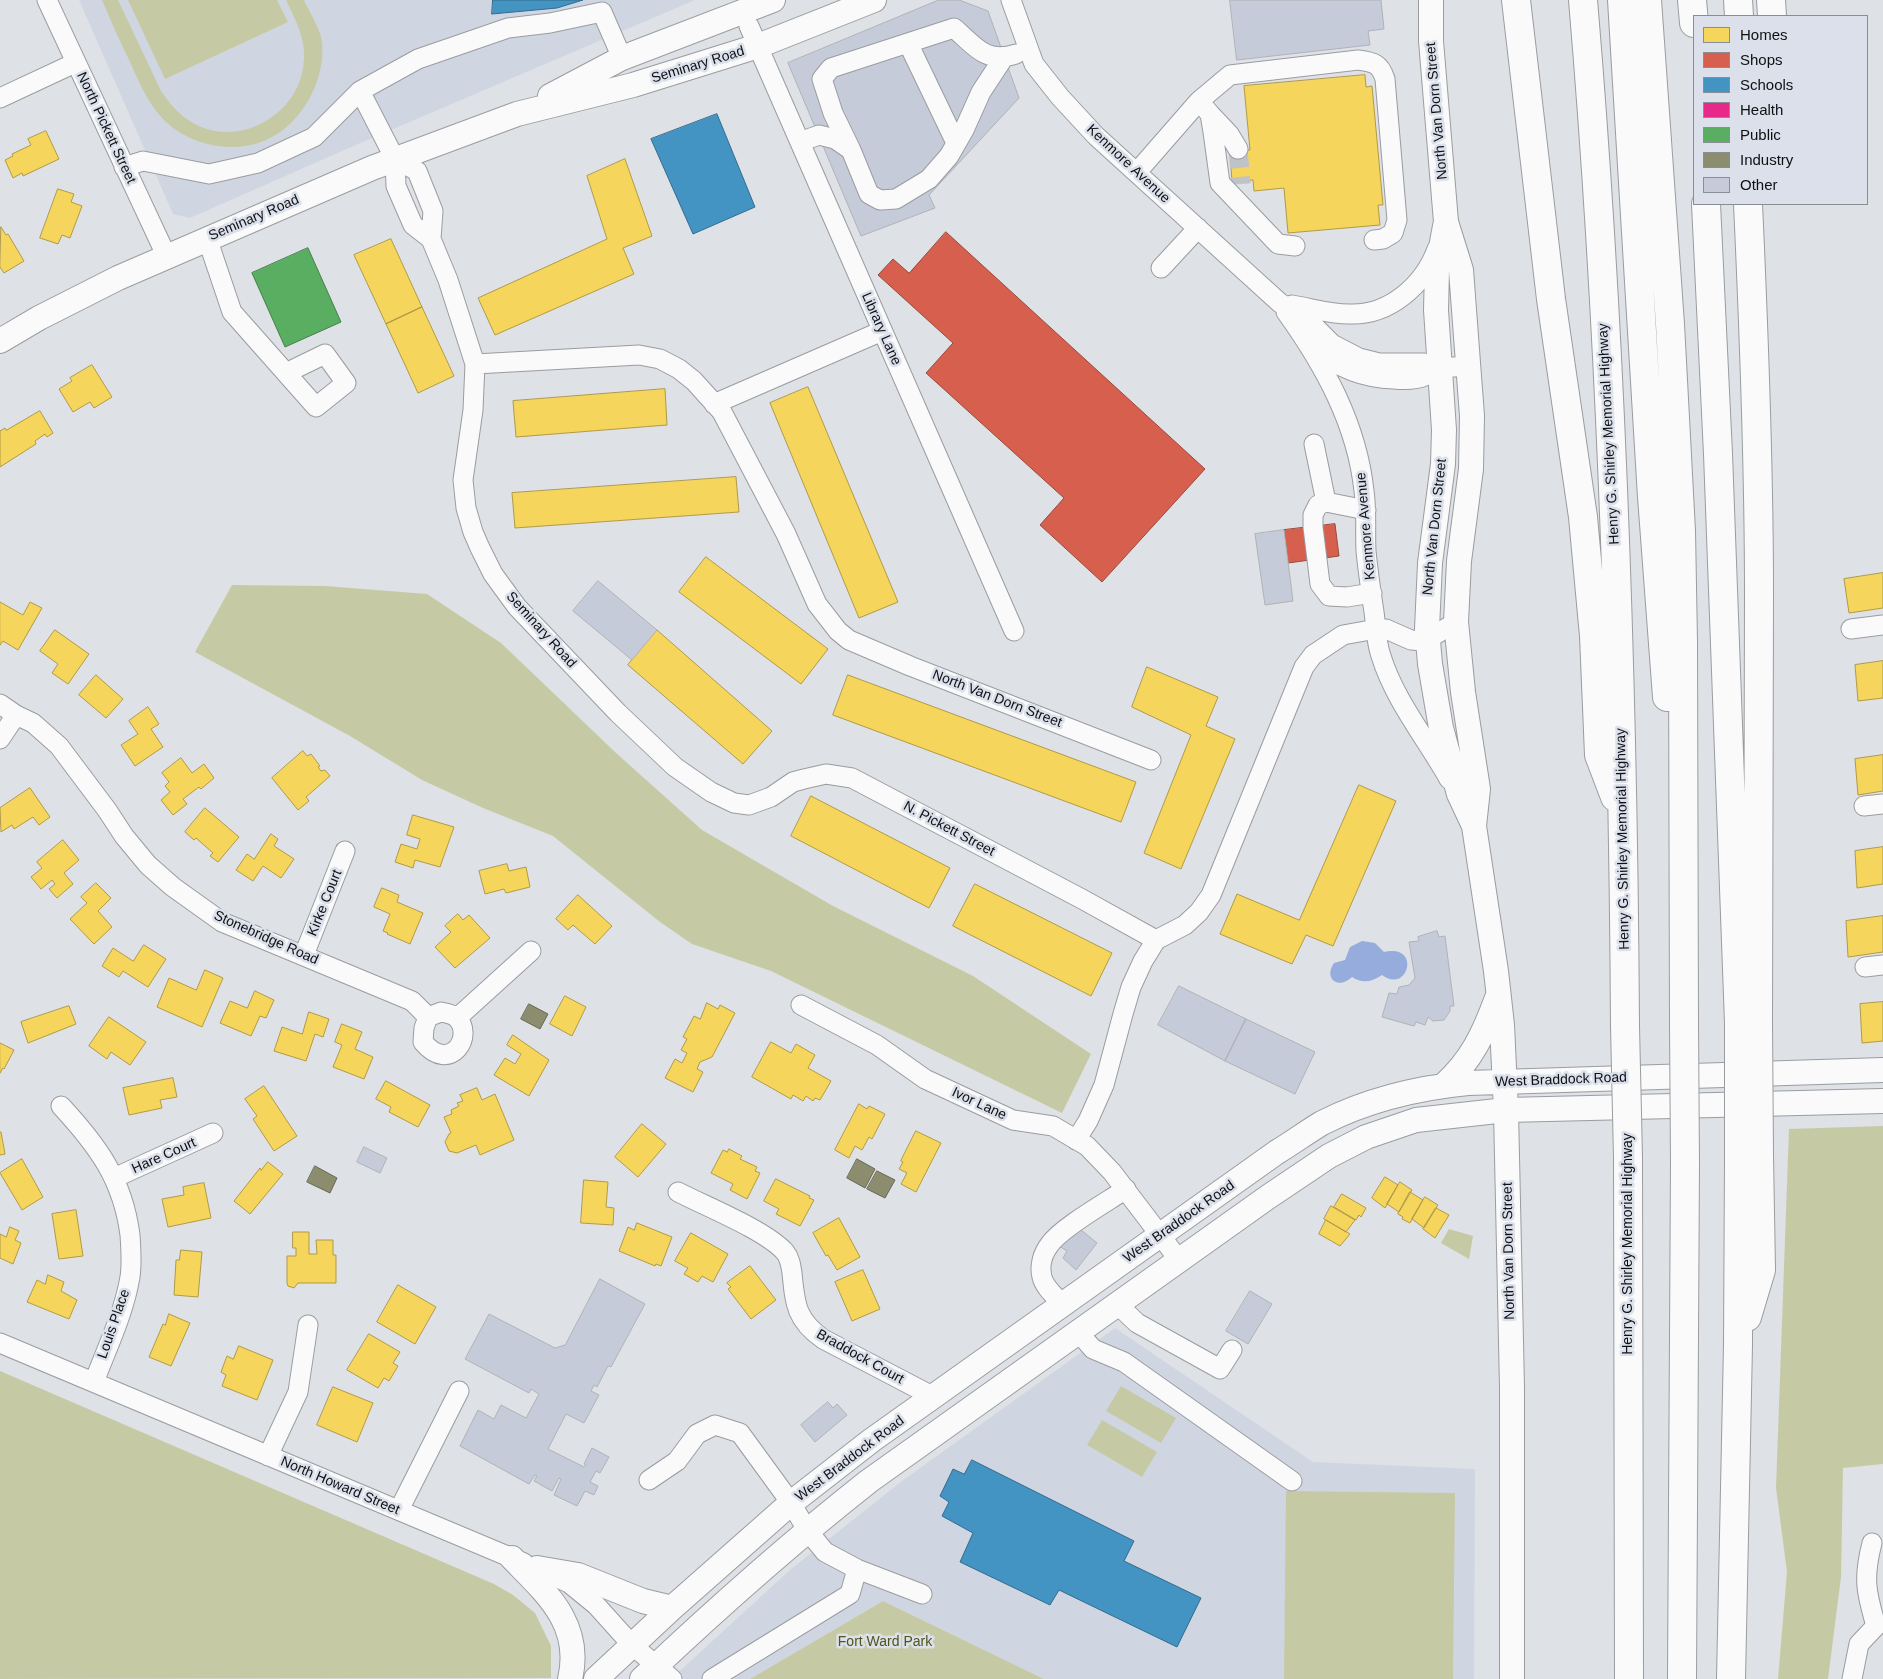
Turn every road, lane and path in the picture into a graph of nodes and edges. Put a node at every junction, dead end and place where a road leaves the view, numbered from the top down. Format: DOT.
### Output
graph roads {
  1 [pos="47,0"];
  2 [pos="773,0"];
  3 [pos="874,0"];
  4 [pos="1011,0"];
  5 [pos="1431,0"];
  6 [pos="1501,0"];
  7 [pos="1516,0"];
  8 [pos="1583,0"];
  9 [pos="1622,0"];
  10 [pos="1648,0"];
  11 [pos="1692,0"];
  12 [pos="1738,0"];
  13 [pos="1751,0"];
  14 [pos="1772,0"];
  15 [pos="1693,15"];
  16 [pos="1739,15"];
  17 [pos="1750,15"];
  18 [pos="1772,15"];
  19 [pos="753,36"];
  20 [pos="908,43"];
  21 [pos="1029,50"];
  22 [pos="622,58"];
  23 [pos="1004,58"];
  24 [pos="75,63"];
  25 [pos="633,86"];
  26 [pos="360,90"];
  27 [pos="0,98"];
  28 [pos="1204,107"];
  29 [pos="517,114"];
  30 [pos="1531,125"];
  31 [pos="800,142"];
  32 [pos="956,143"];
  33 [pos="1238,149"];
  34 [pos="851,150"];
  35 [pos="395,159"];
  36 [pos="124,167"];
  37 [pos="1137,172"];
  38 [pos="1706,205"];
  39 [pos="1748,205"];
  40 [pos="1446,222"];
  41 [pos="1198,228"];
  42 [pos="207,238"];
  43 [pos="431,239"];
  44 [pos="1374,240"];
  45 [pos="1294,246"];
  46 [pos="166,255"];
  47 [pos="1161,268"];
  48 [pos="1280,303"];
  49 [pos="882,331"];
  50 [pos="0,341"];
  51 [pos="1309,344"];
  52 [pos="475,364"];
  53 [pos="1469,366"];
  54 [pos="1438,368"];
  55 [pos="286,373"];
  56 [pos="714,404"];
  57 [pos="1314,444"];
  58 [pos="1326,502"];
  59 [pos="1366,510"];
  60 [pos="1372,593"];
  61 [pos="1456,622"];
  62 [pos="1883,625"];
  63 [pos="1376,628"];
  64 [pos="1851,629"];
  65 [pos="1014,631"];
  66 [pos="1428,639"];
  67 [pos="0,704"];
  68 [pos="16,715"];
  69 [pos="0,739"];
  70 [pos="1151,760"];
  71 [pos="734,803"];
  72 [pos="1883,804"];
  73 [pos="1864,806"];
  74 [pos="1624,820"];
  75 [pos="1474,826"];
  76 [pos="345,852"];
  77 [pos="1684,924"];
  78 [pos="1156,940"];
  79 [pos="530,951"];
  80 [pos="304,955"];
  81 [pos="1498,994"];
  82 [pos="802,1005"];
  83 [pos="428,1017"];
  84 [pos="457,1018"];
  85 [pos="1749,1022"];
  86 [pos="1883,1070"];
  87 [pos="1505,1082"];
  88 [pos="1444,1085"];
  89 [pos="1883,1101"];
  90 [pos="61,1106"];
  91 [pos="1506,1110"];
  92 [pos="213,1133"];
  93 [pos="1076,1140"];
  94 [pos="114,1178"];
  95 [pos="1126,1189"];
  96 [pos="678,1192"];
  97 [pos="1162,1235"];
  98 [pos="1179,1260"];
  99 [pos="1117,1304"];
  100 [pos="1063,1305"];
  101 [pos="308,1325"];
  102 [pos="1078,1332"];
  103 [pos="0,1343"];
  104 [pos="1232,1350"];
  105 [pos="94,1382"];
  106 [pos="459,1391"];
  107 [pos="934,1397"];
  108 [pos="268,1456"];
  109 [pos="649,1480"];
  110 [pos="1292,1481"];
  111 [pos="791,1502"];
  112 [pos="399,1510"];
  113 [pos="807,1530"];
  114 [pos="1872,1543"];
  115 [pos="512,1558"];
  116 [pos="537,1568"];
  117 [pos="857,1569"];
  118 [pos="922,1594"];
  119 [pos="672,1608"];
  120 [pos="1879,1625"];
  121 [pos="632,1645"];
  122 [pos="656,1675"];
  123 [pos="570,1679"];
  124 [pos="596,1679"];
  125 [pos="712,1679"];
  126 [pos="1512,1679"];
  127 [pos="1629,1679"];
  128 [pos="1682,1679"];
  129 [pos="1731,1679"];
  130 [pos="1852,1679"];
  1 -- 24 [label="street, North Pickett Street"];
  2 -- 22 [label="main road, Seminary Road"];
  3 -- 19 [label="main road, Seminary Road"];
  4 -- 21 [label="street, Kenmore Avenue"];
  5 -- 40 [label="main road, North Van Dorn Street"];
  6 -- 30 [label="highway"];
  7 -- 30 [label="highway"];
  8 -- 74 [label="highway, Henry G. Shirley Memorial Highway"];
  9 -- 77 [label="highway"];
  10 -- 77 [label="highway"];
  11 -- 15 [label="highway"];
  12 -- 16 [label="highway"];
  13 -- 17 [label="highway"];
  14 -- 18 [label="highway"];
  19 -- 25 [label="main road, Seminary Road"];
  19 -- 31 [label="street, Library Lane"];
  20 -- 23 [label="street"];
  20 -- 32 [label="street"];
  20 -- 34 [label="street"];
  21 -- 23 [label="street"];
  21 -- 37 [label="street, Kenmore Avenue"];
  22 -- 25 [label="main road"];
  22 -- 26 [label="street"];
  22 -- 29 [label="main road, Seminary Road"];
  23 -- 32 [label="street"];
  24 -- 27 [label="street"];
  24 -- 36 [label="street, North Pickett Street"];
  25 -- 29 [label="main road, Seminary Road"];
  26 -- 35 [label="street"];
  26 -- 36 [label="street"];
  28 -- 33 [label="street"];
  28 -- 37 [label="street"];
  28 -- 44 [label="street"];
  28 -- 45 [label="street"];
  29 -- 35 [label="main road, Seminary Road"];
  30 -- 74 [label="highway"];
  31 -- 34 [label="street"];
  31 -- 49 [label="street, Library Lane"];
  32 -- 34 [label="street"];
  35 -- 42 [label="main road, Seminary Road"];
  35 -- 43 [label="street"];
  35 -- 43 [label="street"];
  36 -- 46 [label="street, North Pickett Street"];
  37 -- 41 [label="street, Kenmore Avenue"];
  38 -- 85 [label="highway"];
  39 -- 85 [label="highway"];
  40 -- 48 [label="street"];
  40 -- 53 [label="main road, North Van Dorn Street"];
  40 -- 54 [label="main road, North Van Dorn Street"];
  41 -- 47 [label="street"];
  41 -- 48 [label="street, Kenmore Avenue"];
  42 -- 46 [label="main road, Seminary Road"];
  42 -- 55 [label="street"];
  43 -- 52 [label="street, Seminary Road"];
  46 -- 50 [label="main road, Seminary Road"];
  48 -- 51 [label="street, Kenmore Avenue"];
  48 -- 54 [label="street, Kenmore Avenue"];
  49 -- 56 [label="street"];
  49 -- 65 [label="street, Library Lane"];
  51 -- 54 [label="street, Kenmore Avenue"];
  51 -- 59 [label="street, Kenmore Avenue"];
  52 -- 56 [label="street"];
  52 -- 71 [label="street, Seminary Road"];
  53 -- 54 [label="street, Kenmore Avenue"];
  53 -- 61 [label="main road, North Van Dorn Street"];
  54 -- 66 [label="main road, North Van Dorn Street"];
  56 -- 70 [label="street, North Van Dorn Street"];
  57 -- 58 [label="street"];
  58 -- 59 [label="street"];
  58 -- 60 [label="street"];
  59 -- 60 [label="street, Kenmore Avenue"];
  60 -- 63 [label="street, Kenmore Avenue"];
  61 -- 66 [label="street"];
  61 -- 75 [label="main road, North Van Dorn Street"];
  62 -- 64 [label="street"];
  63 -- 66 [label="street"];
  63 -- 75 [label="street, Kenmore Avenue"];
  63 -- 78 [label="street"];
  66 -- 75 [label="main road, North Van Dorn Street"];
  67 -- 68 [label="street, Stonebridge Road"];
  68 -- 69 [label="street"];
  68 -- 80 [label="street, Stonebridge Road"];
  71 -- 78 [label="street, N. Pickett Street"];
  72 -- 73 [label="street"];
  74 -- 127 [label="highway, Henry G. Shirley Memorial Highway, bridge"];
  75 -- 81 [label="main road, North Van Dorn Street"];
  76 -- 80 [label="street, Kirke Court"];
  77 -- 128 [label="highway, bridge"];
  78 -- 93 [label="street"];
  79 -- 84 [label="street"];
  80 -- 83 [label="street, Stonebridge Road"];
  81 -- 87 [label="main road, North Van Dorn Street"];
  81 -- 88 [label="main road"];
  82 -- 93 [label="street, Ivor Lane"];
  83 -- 84 [label="street"];
  83 -- 84 [label="street"];
  85 -- 129 [label="highway, bridge"];
  86 -- 87 [label="main road, West Braddock Road"];
  87 -- 88 [label="main road, West Braddock Road"];
  87 -- 91 [label="main road, North Van Dorn Street"];
  88 -- 97 [label="main road, West Braddock Road"];
  89 -- 91 [label="main road, West Braddock Road"];
  90 -- 94 [label="street, Louis Place"];
  91 -- 98 [label="main road, West Braddock Road"];
  91 -- 126 [label="main road, North Van Dorn Street"];
  92 -- 94 [label="street, Hare Court"];
  93 -- 95 [label="street, Ivor Lane"];
  94 -- 105 [label="street, Louis Place"];
  95 -- 97 [label="street, Ivor Lane"];
  95 -- 100 [label="street"];
  96 -- 107 [label="street, Braddock Court"];
  97 -- 98 [label="street, Ivor Lane"];
  97 -- 100 [label="main road, West Braddock Road"];
  98 -- 99 [label="main road, West Braddock Road"];
  99 -- 102 [label="main road, West Braddock Road"];
  99 -- 104 [label="street"];
  100 -- 107 [label="main road, West Braddock Road"];
  101 -- 108 [label="street"];
  102 -- 110 [label="street"];
  102 -- 113 [label="main road, West Braddock Road"];
  103 -- 105 [label="street, North Howard Street"];
  105 -- 108 [label="street, North Howard Street"];
  106 -- 112 [label="street"];
  107 -- 111 [label="main road, West Braddock Road"];
  108 -- 112 [label="street, North Howard Street"];
  109 -- 111 [label="street"];
  111 -- 113 [label="street"];
  111 -- 119 [label="main road, West Braddock Road"];
  112 -- 115 [label="street, North Howard Street"];
  113 -- 117 [label="street"];
  113 -- 122 [label="main road, West Braddock Road"];
  114 -- 120 [label="street"];
  115 -- 116 [label="street, North Howard Street"];
  115 -- 123 [label="main road"];
  116 -- 119 [label="main road"];
  116 -- 121 [label="street, North Howard Street"];
  117 -- 118 [label="street"];
  117 -- 125 [label="street"];
  119 -- 121 [label="main road, West Braddock Road"];
  120 -- 130 [label="street"];
  121 -- 122 [label="street, North Howard Street"];
  121 -- 124 [label="main road, West Braddock Road"];
}
